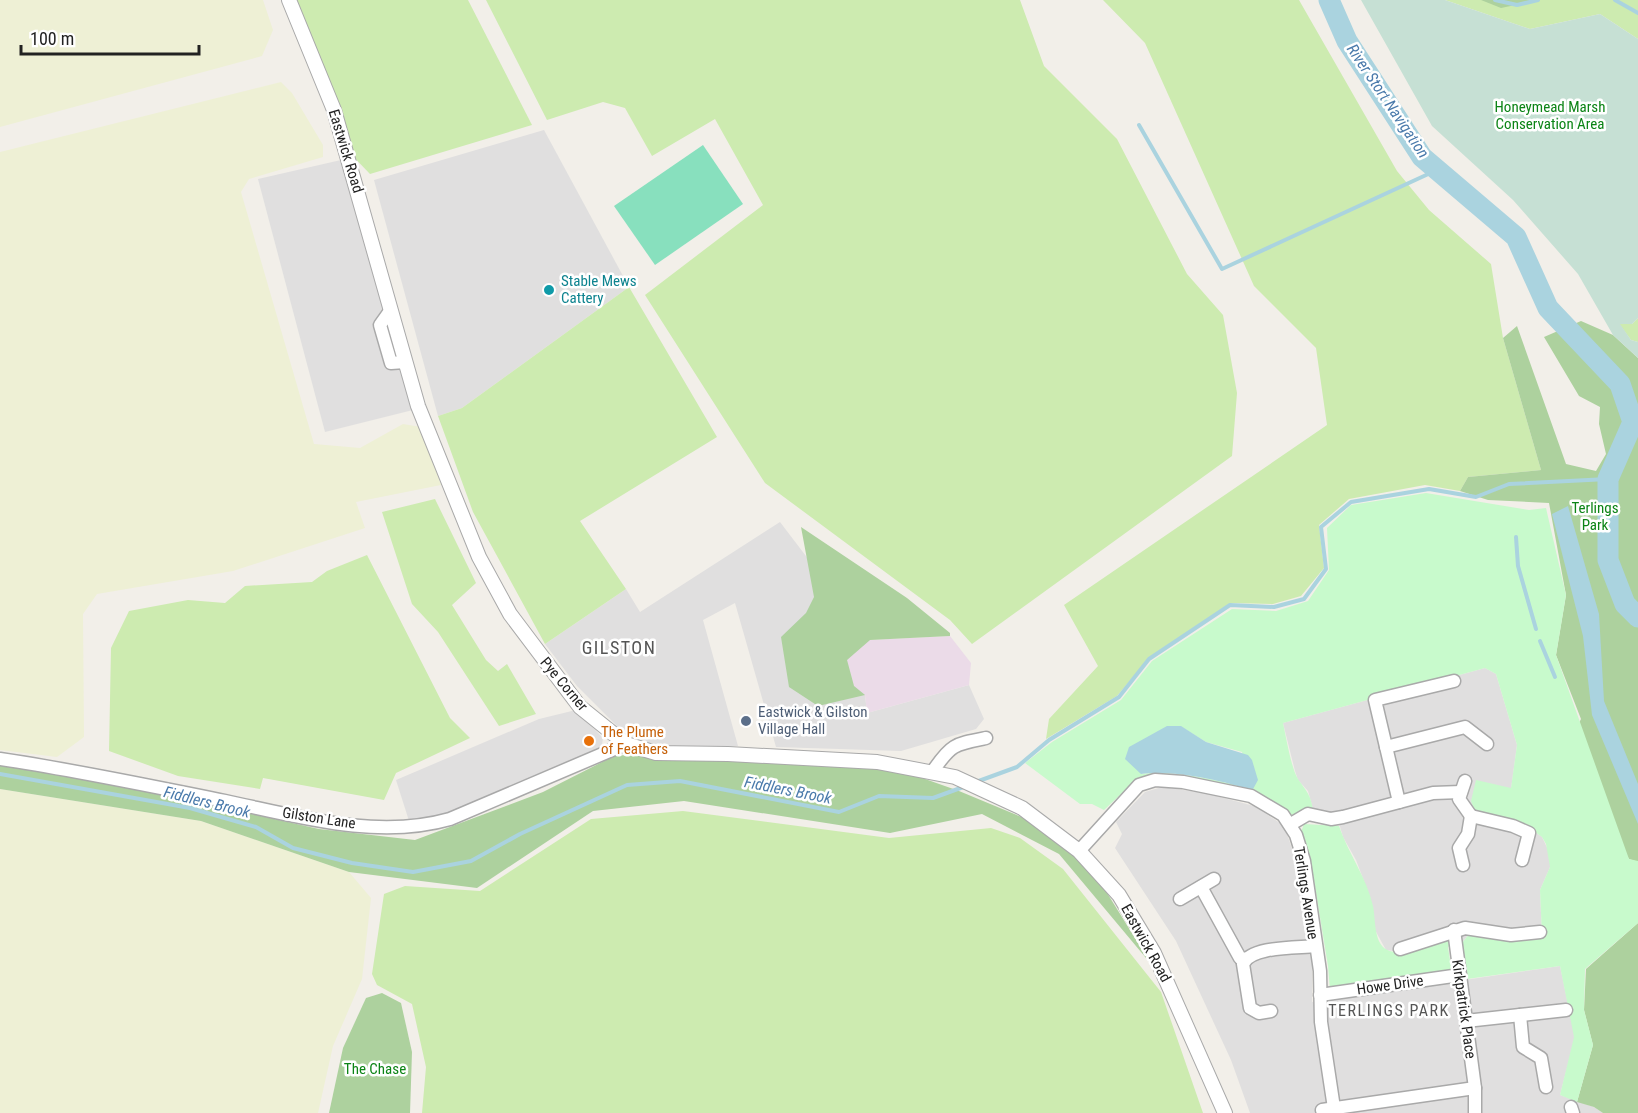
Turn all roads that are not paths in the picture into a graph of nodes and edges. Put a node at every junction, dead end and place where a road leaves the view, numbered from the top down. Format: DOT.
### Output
graph roads {
  1 [pos="290,0"];
  2 [pos="390,309"];
  3 [pos="1454,681"];
  4 [pos="986,738"];
  5 [pos="626,744"];
  6 [pos="1487,744"];
  7 [pos="1386,747"];
  8 [pos="0,759"];
  9 [pos="933,771"];
  10 [pos="955,777"];
  11 [pos="1399,802"];
  12 [pos="1471,816"];
  13 [pos="1291,824"];
  14 [pos="1079,851"];
  15 [pos="1522,860"];
  16 [pos="1463,865"];
  17 [pos="1214,879"];
  18 [pos="1201,886"];
  19 [pos="1180,899"];
  20 [pos="1454,930"];
  21 [pos="1540,932"];
  22 [pos="1315,946"];
  23 [pos="1400,949"];
  24 [pos="1246,959"];
  25 [pos="1460,975"];
  26 [pos="1320,995"];
  27 [pos="1566,1010"];
  28 [pos="1271,1011"];
  29 [pos="1520,1015"];
  30 [pos="1466,1021"];
  31 [pos="1546,1087"];
  32 [pos="1475,1088"];
  33 [pos="1326,1110"];
  34 [pos="1225,1113"];
  35 [pos="1475,1113"];
  1 -- 2 [label="street, Eastwick Road"];
  2 -- 5 [label="street, Pye Corner"];
  3 -- 7 [label="street"];
  4 -- 9 [label="street"];
  5 -- 8 [label="street, Gilston Lane"];
  5 -- 9 [label="street, Pye Corner"];
  6 -- 7 [label="street"];
  7 -- 11 [label="street"];
  9 -- 10 [label="street, Pye Corner"];
  10 -- 14 [label="street, Eastwick Road"];
  11 -- 12 [label="street"];
  11 -- 13 [label="street"];
  12 -- 15 [label="street"];
  12 -- 16 [label="street"];
  13 -- 14 [label="street"];
  13 -- 22 [label="street, Terlings Avenue"];
  14 -- 34 [label="street, Eastwick Road"];
  17 -- 18 [label="street"];
  18 -- 19 [label="street"];
  18 -- 24 [label="street"];
  20 -- 21 [label="street"];
  20 -- 23 [label="street"];
  20 -- 25 [label="street, Kirkpatrick Place"];
  22 -- 24 [label="street"];
  22 -- 26 [label="street, Terlings Avenue"];
  24 -- 28 [label="street"];
  25 -- 26 [label="street, Howe Drive"];
  25 -- 30 [label="street, Kirkpatrick Place"];
  26 -- 33 [label="street, Terlings Avenue"];
  27 -- 29 [label="street"];
  29 -- 30 [label="street"];
  29 -- 31 [label="street"];
  30 -- 32 [label="street, Kirkpatrick Place"];
  32 -- 33 [label="street"];
  32 -- 35 [label="street"];
}
